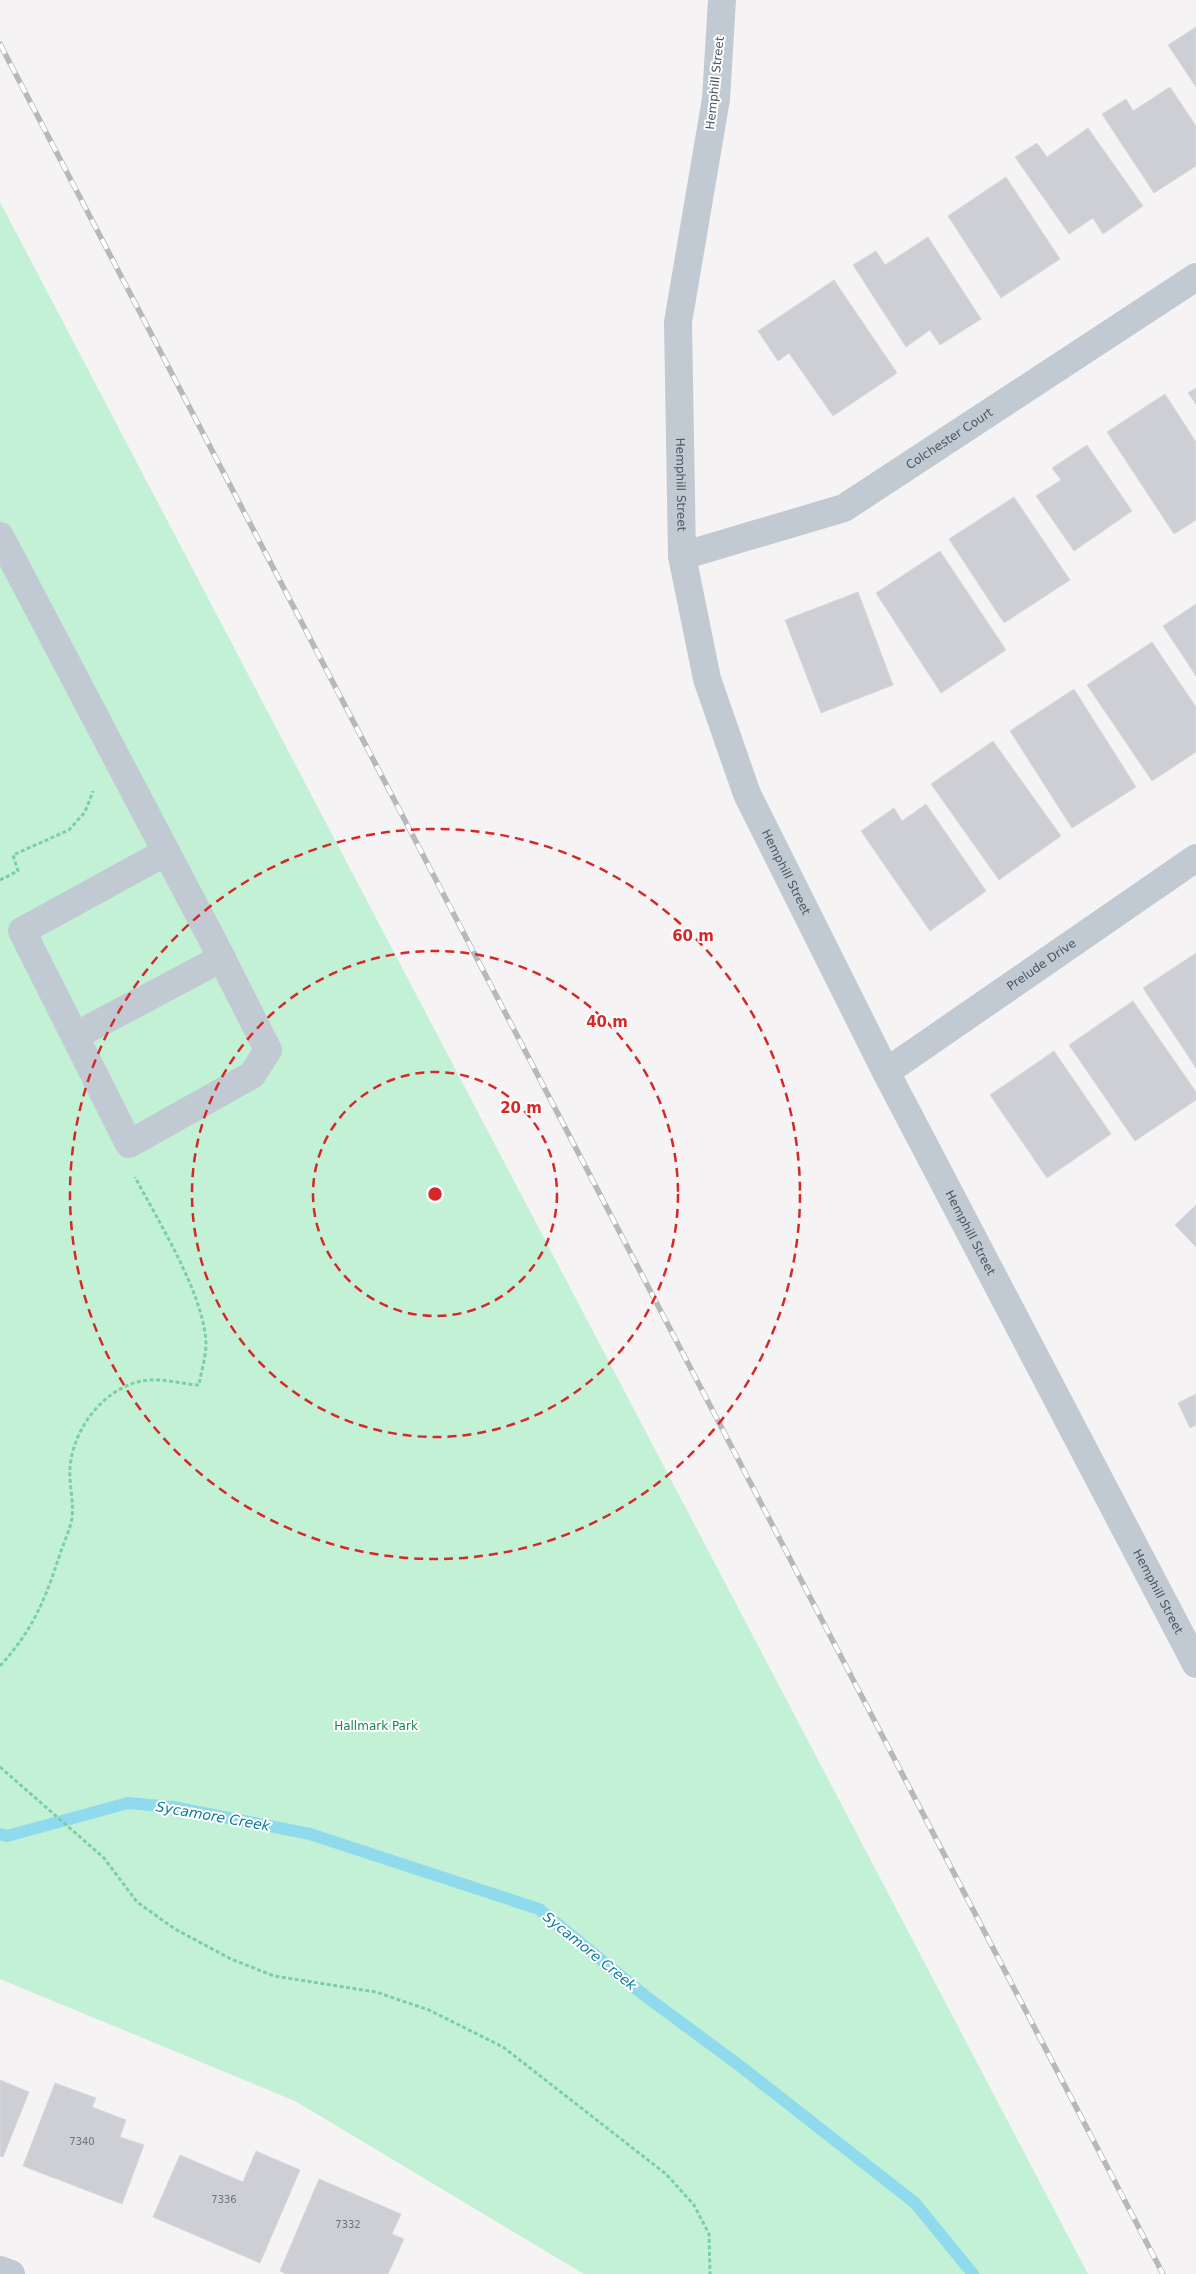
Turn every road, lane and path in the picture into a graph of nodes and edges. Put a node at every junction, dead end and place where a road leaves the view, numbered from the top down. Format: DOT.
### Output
graph roads {
  1 [pos="722,0"];
  2 [pos="1196,277"];
  3 [pos="0,536"];
  4 [pos="682,556"];
  5 [pos="95,786"];
  6 [pos="166,852"];
  7 [pos="1196,858"];
  8 [pos="0,880"];
  9 [pos="222,958"];
  10 [pos="75,1036"];
  11 [pos="886,1072"];
  12 [pos="134,1175"];
  13 [pos="1196,1664"];
  14 [pos="0,1666"];
  15 [pos="0,1768"];
  16 [pos="0,2270"];
  17 [pos="11,2274"];
  18 [pos="710,2274"];
  1 -- 4 [label="street, Hemphill Street"];
  2 -- 4 [label="street, Colchester Court"];
  3 -- 6 [label="street"];
  4 -- 11 [label="street, Hemphill Street"];
  5 -- 8 [label="path"];
  6 -- 9 [label="street"];
  6 -- 10 [label="street"];
  7 -- 11 [label="street, Prelude Drive"];
  9 -- 10 [label="street"];
  9 -- 10 [label="street"];
  11 -- 13 [label="street, Hemphill Street"];
  12 -- 14 [label="path"];
  15 -- 18 [label="path"];
  16 -- 17 [label="street"];
}
